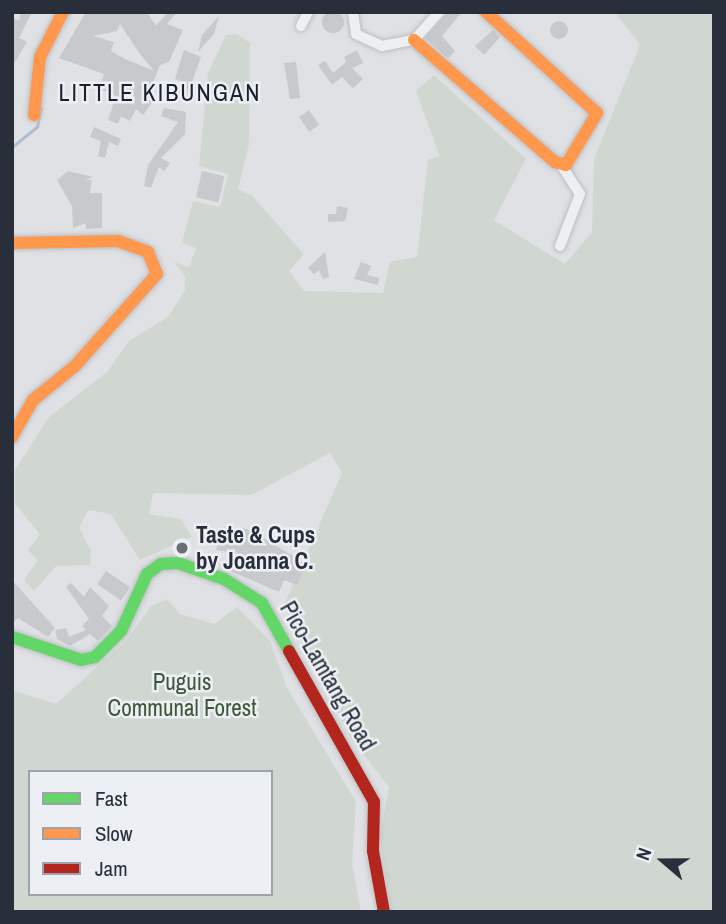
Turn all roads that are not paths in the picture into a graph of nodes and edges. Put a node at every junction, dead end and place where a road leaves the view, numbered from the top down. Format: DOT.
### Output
graph roads {
  1 [pos="63,12"];
  2 [pos="308,12"];
  3 [pos="353,12"];
  4 [pos="439,12"];
  5 [pos="486,12"];
  6 [pos="301,26"];
  7 [pos="414,40"];
  8 [pos="34,115"];
  9 [pos="562,166"];
  10 [pos="12,243"];
  11 [pos="560,246"];
  12 [pos="12,437"];
  13 [pos="12,637"];
  14 [pos="384,912"];
  1 -- 8 [label="main road"];
  2 -- 6 [label="street"];
  3 -- 7 [label="street"];
  4 -- 7 [label="street"];
  5 -- 9 [label="main road"];
  7 -- 9 [label="main road"];
  9 -- 11 [label="street"];
  10 -- 12 [label="main road"];
  13 -- 14 [label="main road, Pico-Lamtang Road"];
}
